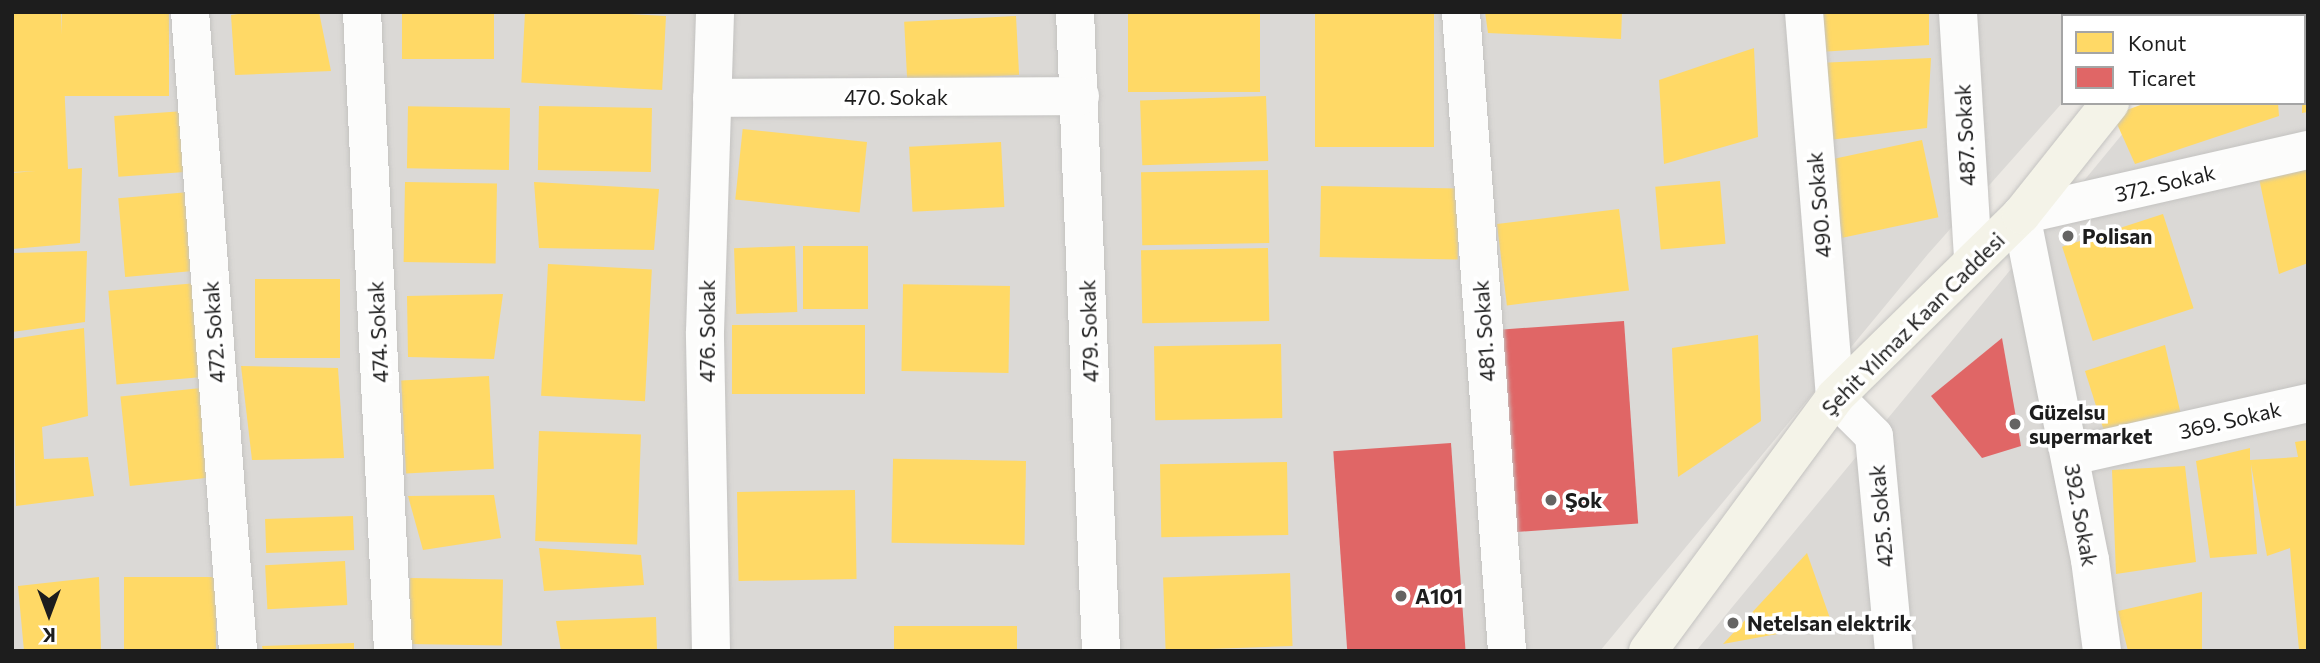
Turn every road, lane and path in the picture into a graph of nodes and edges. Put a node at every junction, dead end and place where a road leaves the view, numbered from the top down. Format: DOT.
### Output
graph roads {
  1 [pos="190,12"];
  2 [pos="362,12"];
  3 [pos="715,12"];
  4 [pos="1075,12"];
  5 [pos="1461,12"];
  6 [pos="1804,12"];
  7 [pos="1958,12"];
  8 [pos="1080,96"];
  9 [pos="712,98"];
  10 [pos="2107,105"];
  11 [pos="2308,150"];
  12 [pos="2021,215"];
  13 [pos="1973,258"];
  14 [pos="1835,397"];
  15 [pos="2308,403"];
  16 [pos="2071,456"];
  17 [pos="238,651"];
  18 [pos="393,651"];
  19 [pos="712,651"];
  20 [pos="1101,651"];
  21 [pos="1507,651"];
  22 [pos="1648,651"];
  23 [pos="1894,651"];
  24 [pos="2102,651"];
  1 -- 17 [label="street, 472. Sokak"];
  2 -- 18 [label="street, 474. Sokak"];
  3 -- 9 [label="street, 476. Sokak"];
  4 -- 8 [label="street, 479. Sokak"];
  5 -- 21 [label="street, 481. Sokak"];
  6 -- 14 [label="street, 490. Sokak"];
  7 -- 13 [label="street, 487. Sokak"];
  8 -- 9 [label="street, 470. Sokak"];
  8 -- 20 [label="street, 479. Sokak"];
  9 -- 19 [label="street, 476. Sokak"];
  10 -- 12 [label="street, Şehit Yılmaz Kaan Caddesi"];
  11 -- 12 [label="street, 372. Sokak"];
  12 -- 13 [label="street, Şehit Yılmaz Kaan Caddesi"];
  12 -- 16 [label="street, 392. Sokak"];
  13 -- 14 [label="street, Şehit Yılmaz Kaan Caddesi"];
  14 -- 22 [label="street, Şehit Yılmaz Kaan Caddesi"];
  14 -- 23 [label="street, 425. Sokak"];
  15 -- 16 [label="street, 369. Sokak"];
  16 -- 24 [label="street, 392. Sokak"];
}
